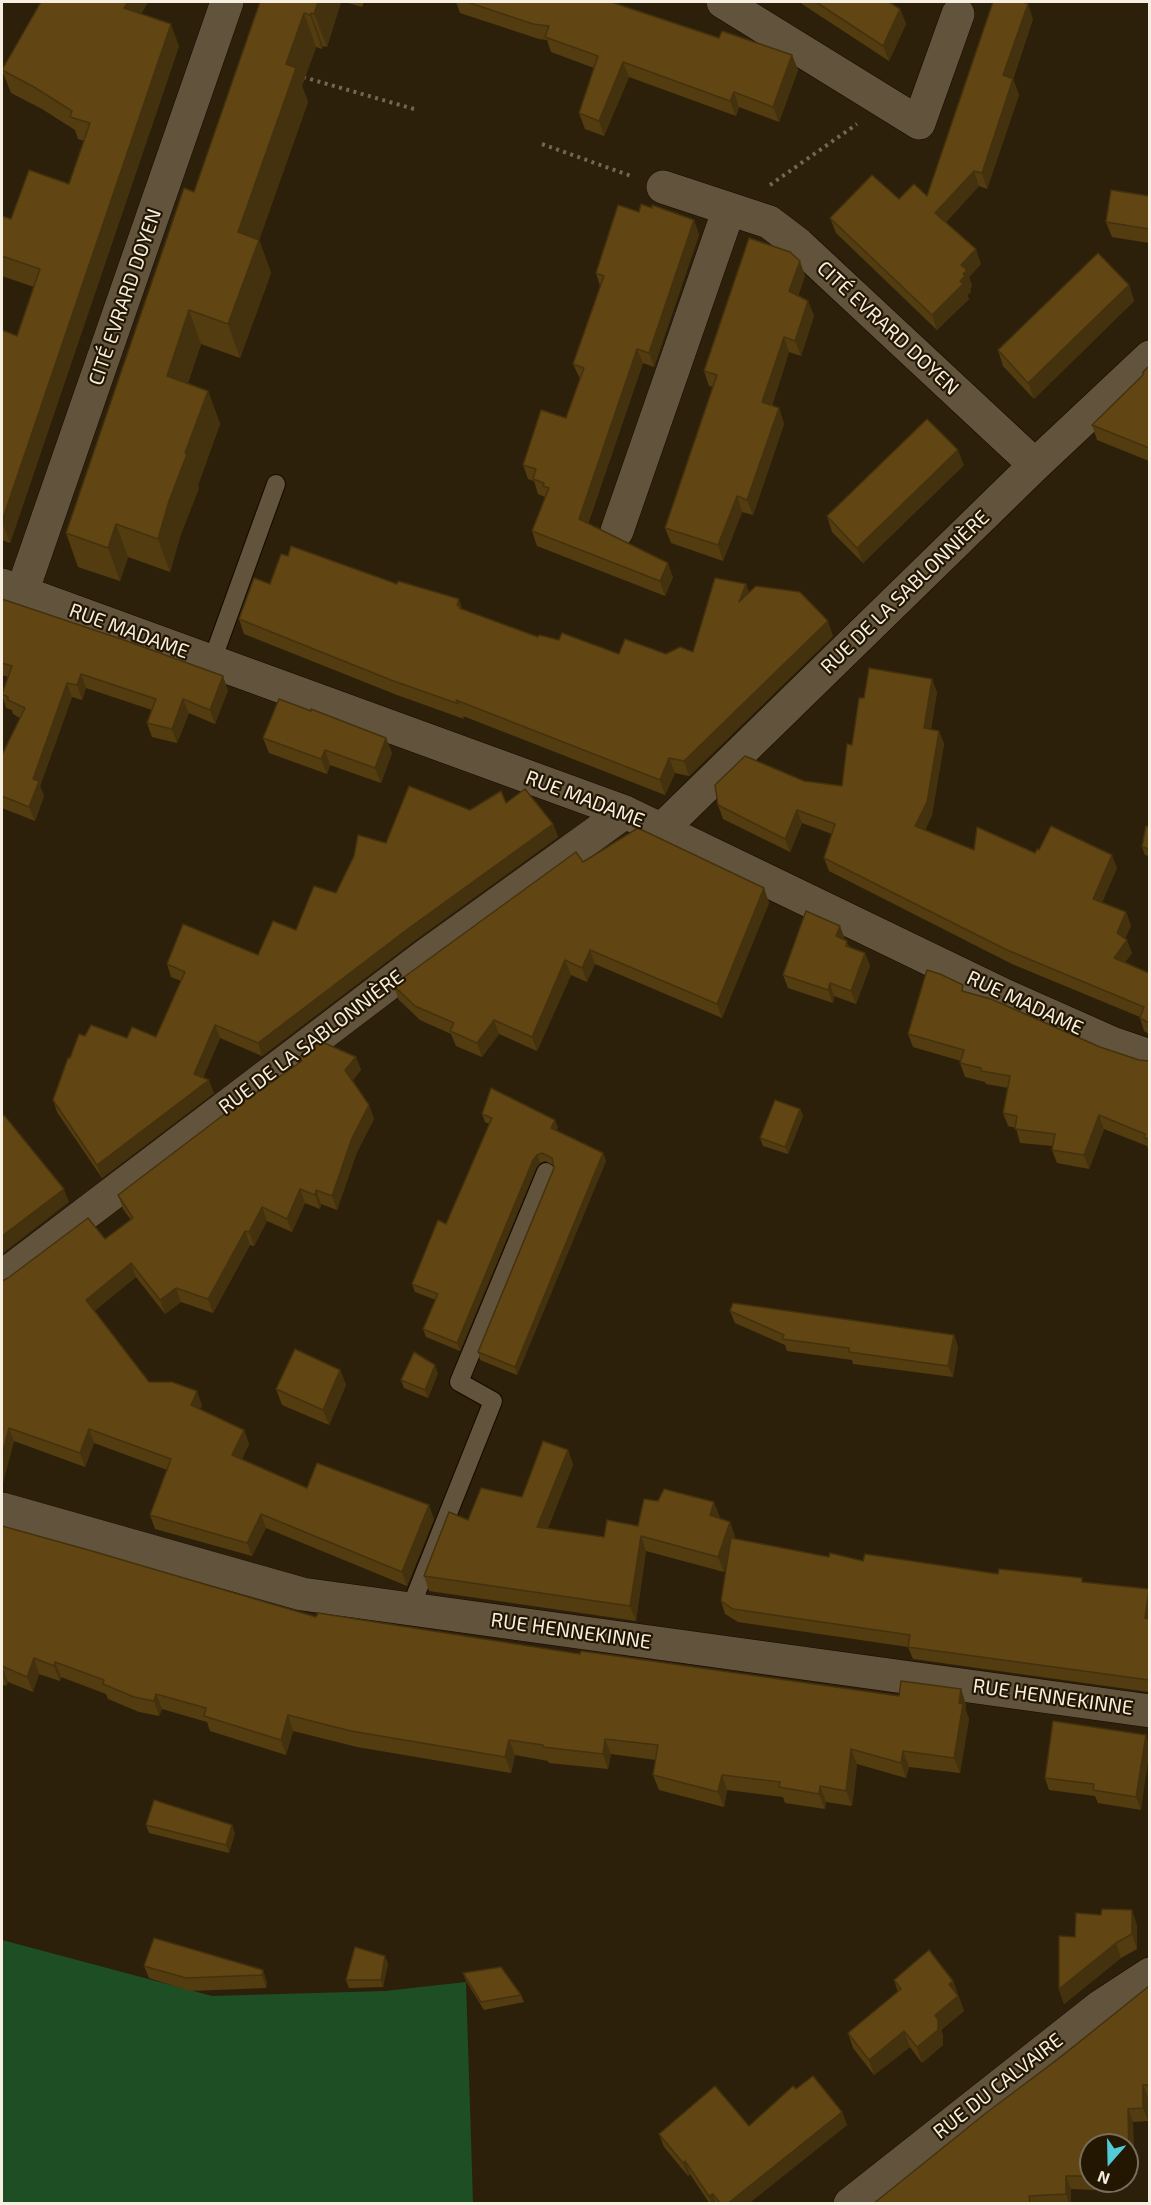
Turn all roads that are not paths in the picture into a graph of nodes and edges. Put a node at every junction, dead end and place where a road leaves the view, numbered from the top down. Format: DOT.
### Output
graph roads {
  1 [pos="227,2"];
  2 [pos="723,2"];
  3 [pos="958,14"];
  4 [pos="663,187"];
  5 [pos="729,209"];
  6 [pos="1149,357"];
  7 [pos="1035,465"];
  8 [pos="276,484"];
  9 [pos="617,531"];
  10 [pos="12,588"];
  11 [pos="212,661"];
  12 [pos="625,812"];
  13 [pos="662,829"];
  14 [pos="1149,1056"];
  15 [pos="546,1172"];
  16 [pos="2,1278"];
  17 [pos="2,1509"];
  18 [pos="410,1609"];
  19 [pos="1149,1711"];
  20 [pos="1149,1974"];
  21 [pos="850,2204"];
  1 -- 10 [label="street, CITÉ EVRARD DOYEN"];
  2 -- 3 [label="street"];
  4 -- 5 [label="street, CITÉ EVRARD DOYEN"];
  5 -- 7 [label="street, CITÉ EVRARD DOYEN"];
  5 -- 9 [label="street"];
  6 -- 7 [label="street, RUE DE LA SABLONNIÈRE"];
  7 -- 13 [label="street, RUE DE LA SABLONNIÈRE"];
  8 -- 11 [label="lane"];
  10 -- 11 [label="street, RUE MADAME"];
  11 -- 12 [label="street, RUE MADAME"];
  12 -- 13 [label="street, RUE MADAME"];
  12 -- 16 [label="street, RUE DE LA SABLONNIÈRE"];
  13 -- 14 [label="street, RUE MADAME"];
  15 -- 18 [label="lane"];
  17 -- 18 [label="street, RUE HENNEKINNE"];
  18 -- 19 [label="street, RUE HENNEKINNE"];
  20 -- 21 [label="street, RUE DU CALVAIRE"];
}
